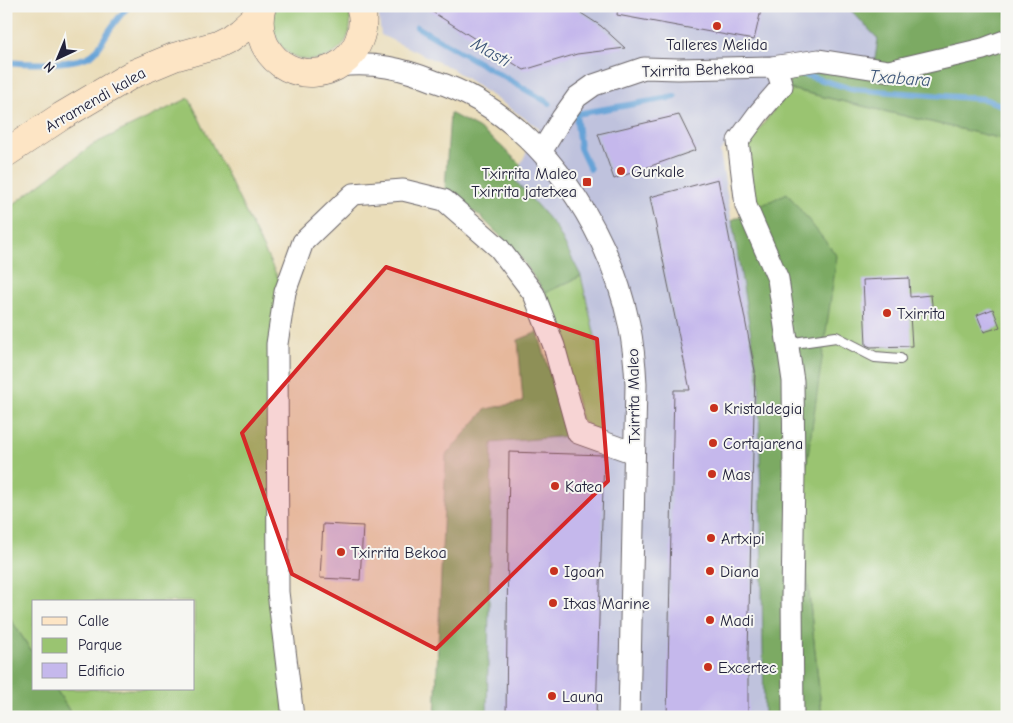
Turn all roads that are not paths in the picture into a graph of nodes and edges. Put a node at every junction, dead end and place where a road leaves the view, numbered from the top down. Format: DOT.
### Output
graph roads {
  1 [pos="261,9"];
  2 [pos="361,14"];
  3 [pos="1007,40"];
  4 [pos="217,45"];
  5 [pos="277,61"];
  6 [pos="338,66"];
  7 [pos="772,67"];
  8 [pos="394,68"];
  9 [pos="541,152"];
  10 [pos="6,154"];
  11 [pos="787,344"];
  12 [pos="900,359"];
  13 [pos="634,454"];
  14 [pos="293,717"];
  15 [pos="629,717"];
  16 [pos="793,717"];
  1 -- 4 [label="street"];
  1 -- 5 [label="street"];
  2 -- 6 [label="street"];
  2 -- 8 [label="street, Txirrita Maleo"];
  3 -- 7 [label="street, Txirrita Behekoa"];
  4 -- 5 [label="street"];
  4 -- 10 [label="street, Arramendi kalea"];
  5 -- 6 [label="street"];
  6 -- 8 [label="street, Txirrita Maleo"];
  7 -- 9 [label="street, Txirrita Behekoa"];
  7 -- 11 [label="street"];
  8 -- 9 [label="street, Txirrita Maleo"];
  9 -- 13 [label="street, Txirrita Maleo"];
  11 -- 12 [label="lane"];
  11 -- 16 [label="street"];
  13 -- 14 [label="street"];
  13 -- 15 [label="street, Txirrita Maleo"];
}
